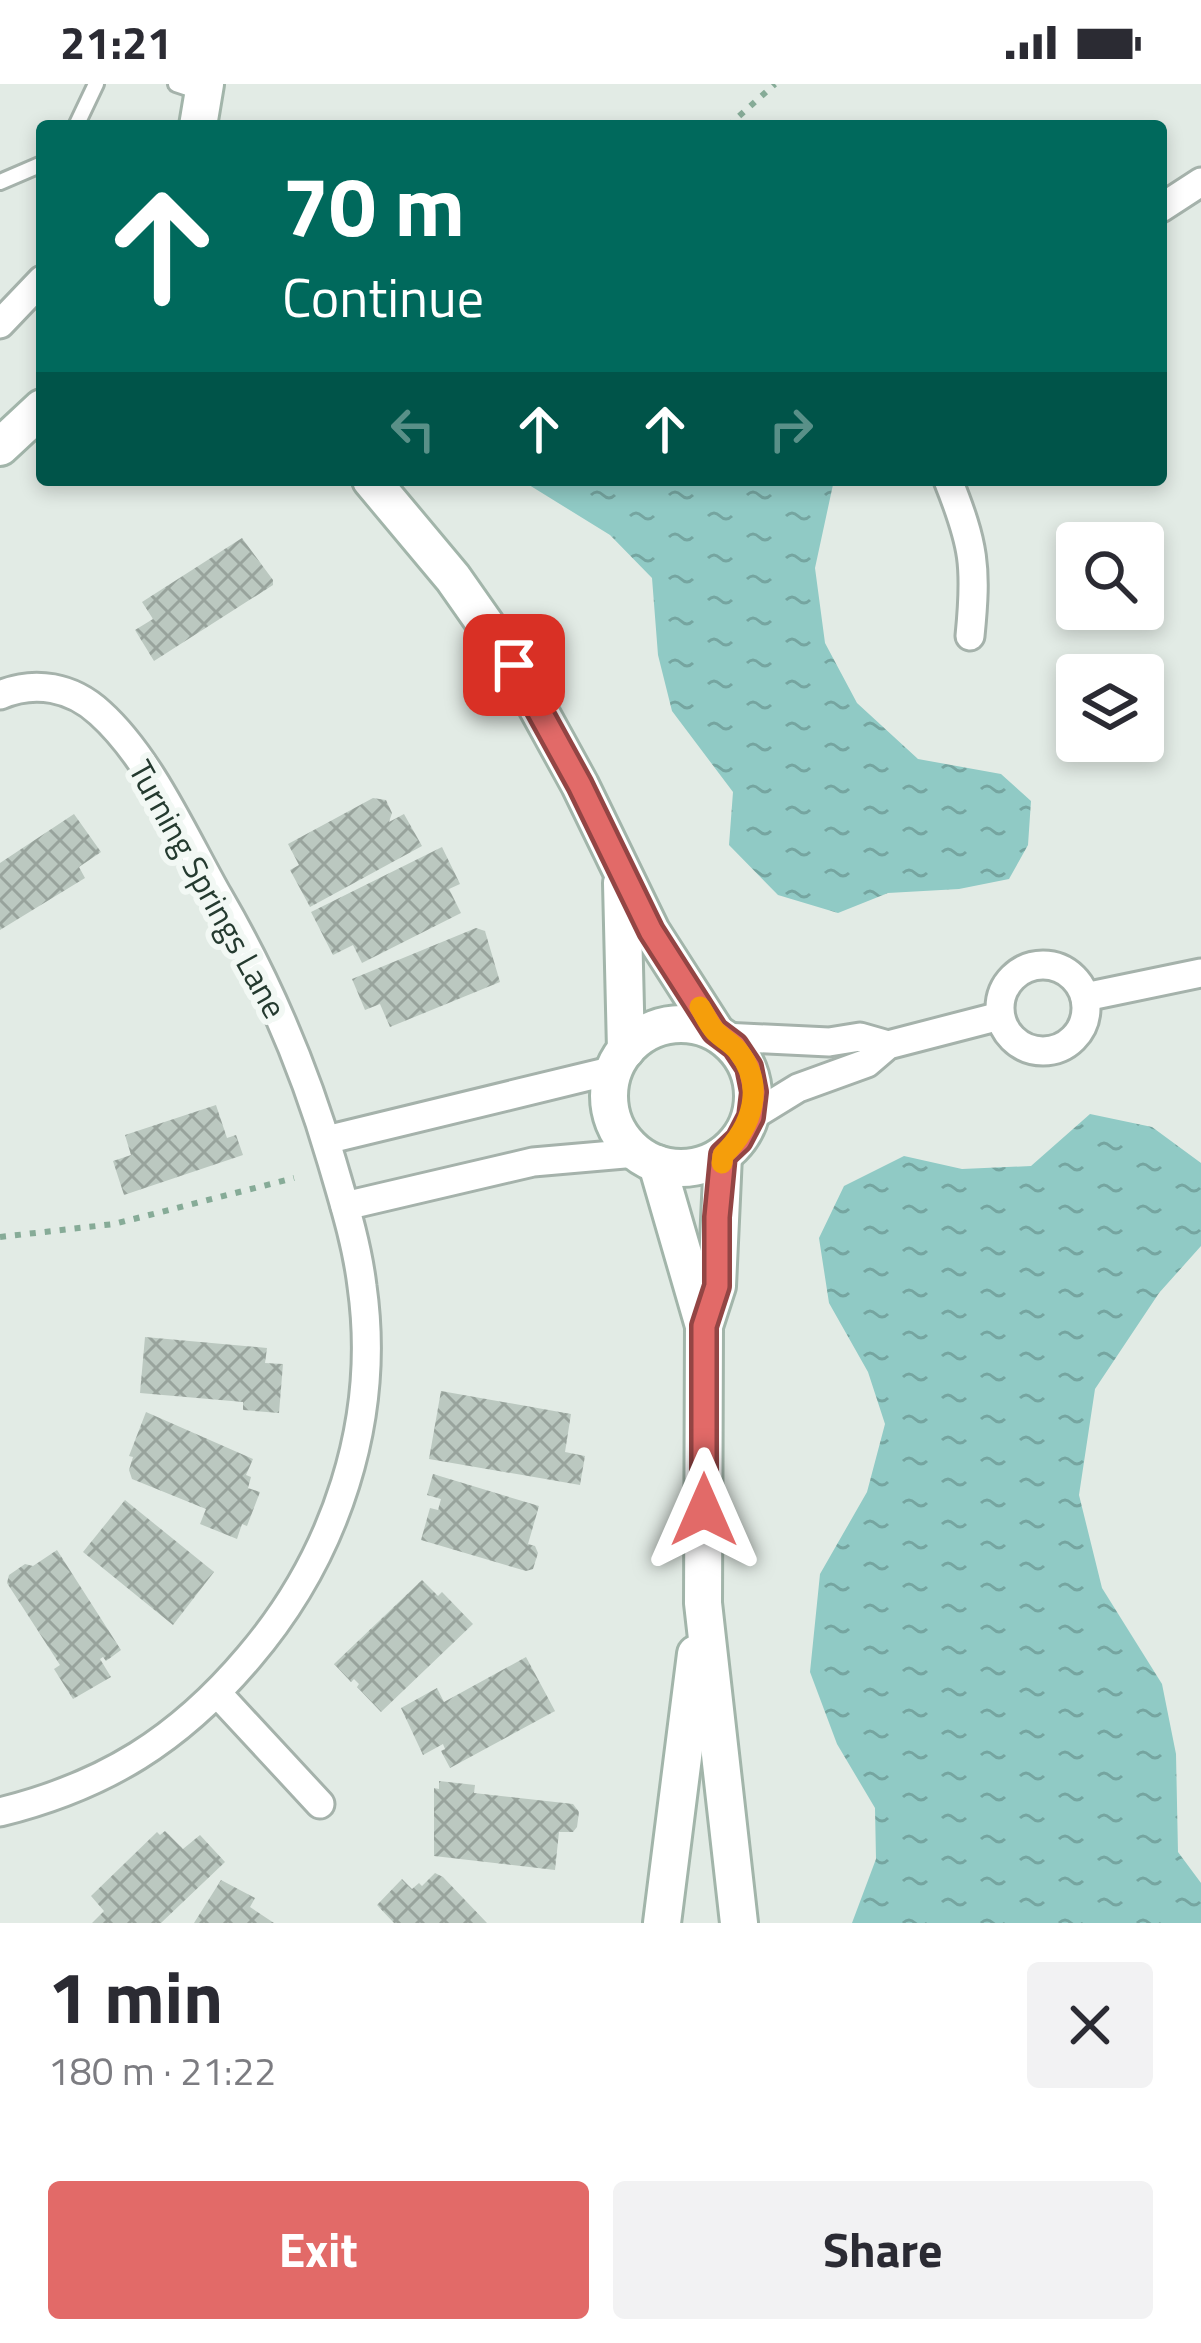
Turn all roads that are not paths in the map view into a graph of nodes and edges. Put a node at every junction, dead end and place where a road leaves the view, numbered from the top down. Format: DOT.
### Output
graph roads {
  1 [pos="96,84"];
  2 [pos="79,120"];
  3 [pos="36,167"];
  4 [pos="0,182"];
  5 [pos="1201,182"];
  6 [pos="1167,204"];
  7 [pos="36,286"];
  8 [pos="0,324"];
  9 [pos="36,414"];
  10 [pos="0,447"];
  11 [pos="376,486"];
  12 [pos="950,486"];
  13 [pos="970,636"];
  14 [pos="0,695"];
  15 [pos="622,874"];
  16 [pos="1201,973"];
  17 [pos="1085,997"];
  18 [pos="1000,1016"];
  19 [pos="719,1034"];
  20 [pos="888,1045"];
  21 [pos="620,1060"];
  22 [pos="751,1117"];
  23 [pos="326,1139"];
  24 [pos="723,1155"];
  25 [pos="646,1159"];
  26 [pos="345,1206"];
  27 [pos="704,1326"];
  28 [pos="703,1603"];
  29 [pos="218,1694"];
  30 [pos="320,1804"];
  31 [pos="0,1812"];
  32 [pos="662,1923"];
  33 [pos="739,1923"];
  1 -- 2 [label="lane"];
  3 -- 4 [label="lane"];
  5 -- 6 [label="street"];
  7 -- 8 [label="street"];
  9 -- 10 [label="street"];
  11 -- 15 [label="street"];
  12 -- 13 [label="street"];
  14 -- 23 [label="street, Turning Springs Lane"];
  15 -- 19 [label="street"];
  15 -- 21 [label="street"];
  16 -- 17 [label="street"];
  17 -- 18 [label="street"];
  17 -- 18 [label="street"];
  18 -- 20 [label="street"];
  19 -- 20 [label="street"];
  19 -- 21 [label="street"];
  19 -- 22 [label="street"];
  20 -- 22 [label="street"];
  21 -- 23 [label="street"];
  21 -- 25 [label="street"];
  22 -- 24 [label="street"];
  23 -- 26 [label="street, Turning Springs Lane"];
  24 -- 25 [label="street"];
  24 -- 27 [label="street"];
  25 -- 26 [label="street"];
  25 -- 27 [label="street"];
  26 -- 29 [label="street, Turning Springs Lane"];
  27 -- 28 [label="street"];
  28 -- 32 [label="street"];
  28 -- 33 [label="street"];
  29 -- 30 [label="street"];
  29 -- 31 [label="street, Turning Springs Lane"];
}
